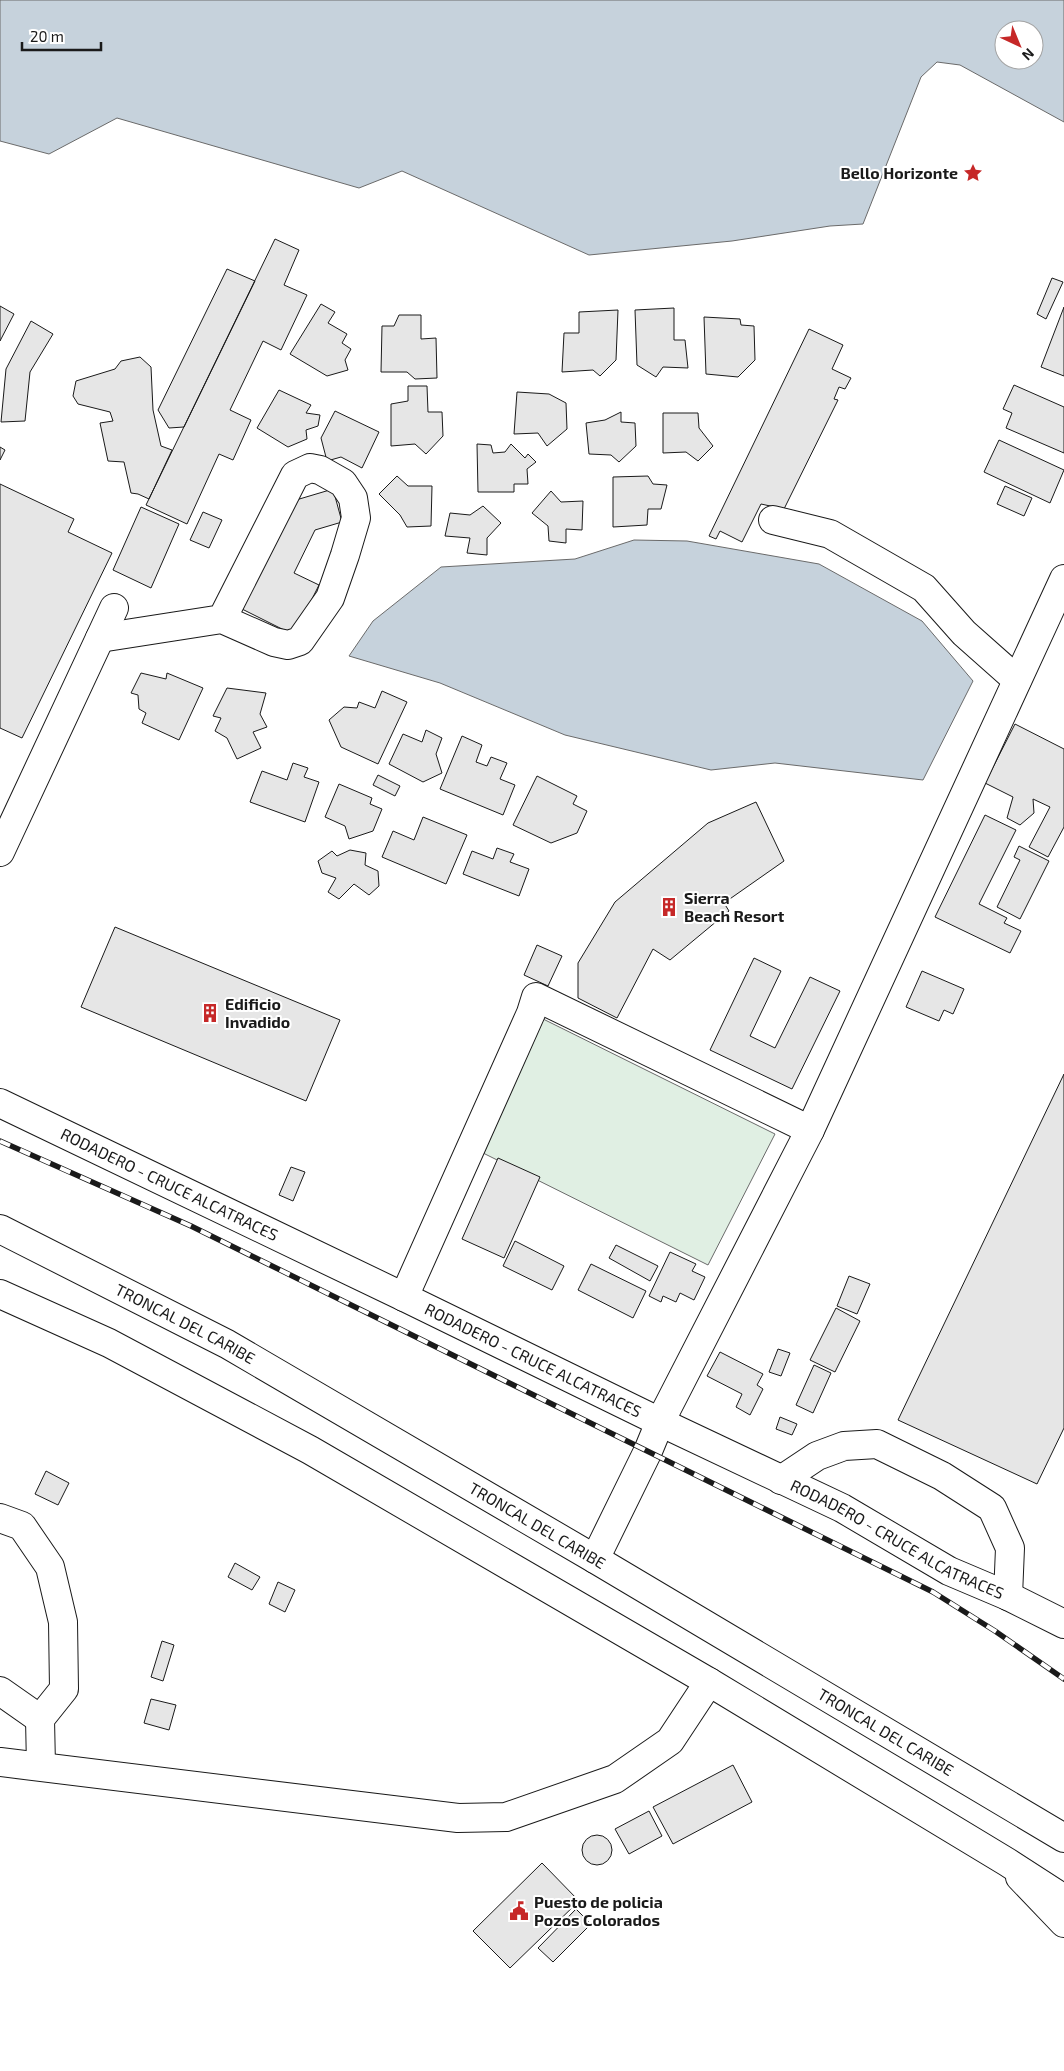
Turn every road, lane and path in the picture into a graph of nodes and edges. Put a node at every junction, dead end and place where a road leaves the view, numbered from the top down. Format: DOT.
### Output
graph roads {
  1 [pos="773,520"];
  2 [pos="1064,579"];
  3 [pos="114,608"];
  4 [pos="222,619"];
  5 [pos="100,638"];
  6 [pos="1017,680"];
  7 [pos="0,852"];
  8 [pos="0,1104"];
  9 [pos="810,1130"];
  10 [pos="0,1229"];
  11 [pos="0,1294"];
  12 [pos="404,1297"];
  13 [pos="660,1422"];
  14 [pos="782,1480"];
  15 [pos="0,1518"];
  16 [pos="595,1559"];
  17 [pos="1008,1596"];
  18 [pos="1064,1624"];
  19 [pos="709,1682"];
  20 [pos="0,1691"];
  21 [pos="40,1719"];
  22 [pos="0,1762"];
  23 [pos="41,1766"];
  24 [pos="1064,1838"];
  25 [pos="1007,1862"];
  26 [pos="1064,1899"];
  27 [pos="1064,1923"];
  1 -- 6 [label="main road"];
  2 -- 6 [label="main road"];
  3 -- 5 [label="main road"];
  4 -- 4 [label="main road"];
  4 -- 5 [label="main road"];
  5 -- 7 [label="main road"];
  6 -- 9 [label="main road"];
  8 -- 12 [label="main road, RODADERO - CRUCE ALCATRACES"];
  9 -- 12 [label="main road"];
  9 -- 13 [label="main road"];
  10 -- 16 [label="main road, TRONCAL DEL CARIBE"];
  11 -- 19 [label="main road"];
  12 -- 13 [label="main road, RODADERO - CRUCE ALCATRACES"];
  13 -- 14 [label="main road, RODADERO - CRUCE ALCATRACES"];
  13 -- 16 [label="main road"];
  14 -- 17 [label="main road, RODADERO - CRUCE ALCATRACES"];
  14 -- 17 [label="main road"];
  15 -- 21 [label="main road"];
  16 -- 24 [label="main road, TRONCAL DEL CARIBE"];
  17 -- 18 [label="main road, RODADERO - CRUCE ALCATRACES"];
  19 -- 23 [label="main road"];
  19 -- 25 [label="main road"];
  20 -- 21 [label="main road"];
  21 -- 23 [label="main road"];
  22 -- 23 [label="main road"];
  25 -- 26 [label="main road"];
  25 -- 27 [label="main road"];
}
